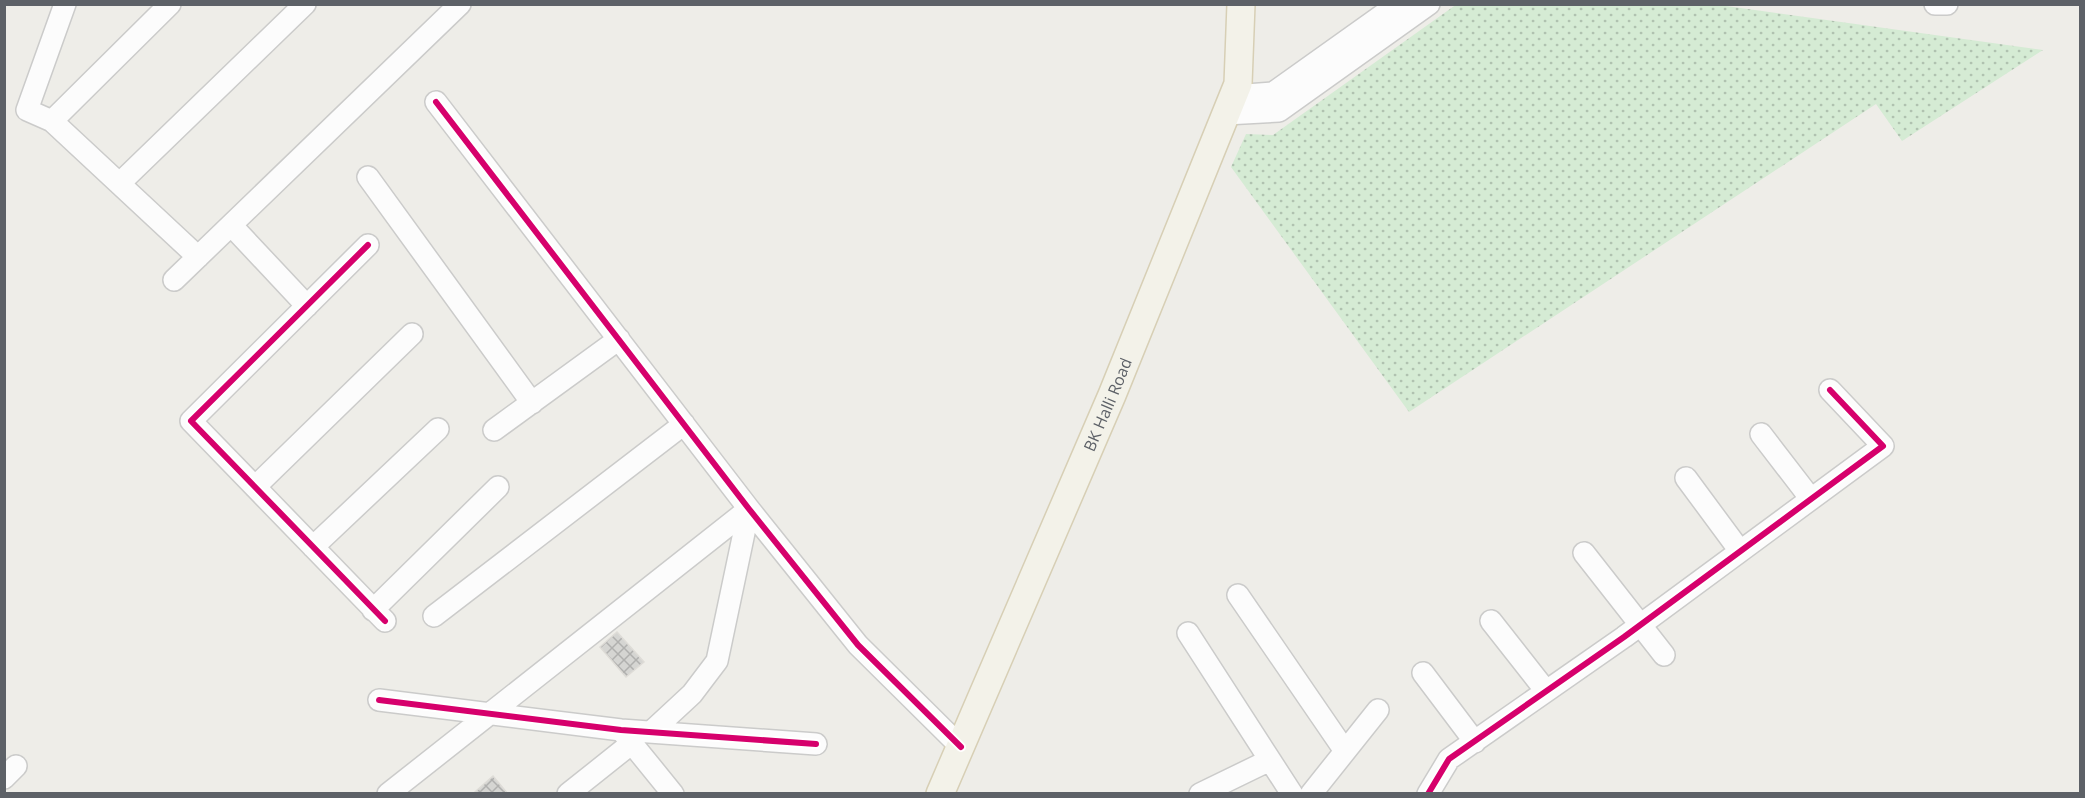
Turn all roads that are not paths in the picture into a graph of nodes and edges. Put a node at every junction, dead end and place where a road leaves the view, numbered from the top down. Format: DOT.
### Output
graph roads {
  1 [pos="65,4"];
  2 [pos="170,4"];
  3 [pos="305,4"];
  4 [pos="460,4"];
  5 [pos="1241,4"];
  6 [pos="1398,4"];
  7 [pos="1429,4"];
  8 [pos="1935,4"];
  9 [pos="1947,4"];
  10 [pos="436,102"];
  11 [pos="1229,105"];
  12 [pos="52,121"];
  13 [pos="368,177"];
  14 [pos="120,183"];
  15 [pos="231,225"];
  16 [pos="368,245"];
  17 [pos="198,257"];
  18 [pos="174,280"];
  19 [pos="307,306"];
  20 [pos="412,334"];
  21 [pos="619,339"];
  22 [pos="1830,390"];
  23 [pos="532,403"];
  24 [pos="684,424"];
  25 [pos="438,429"];
  26 [pos="494,430"];
  27 [pos="1761,434"];
  28 [pos="1686,478"];
  29 [pos="255,487"];
  30 [pos="498,487"];
  31 [pos="1811,499"];
  32 [pos="749,508"];
  33 [pos="313,547"];
  34 [pos="1740,551"];
  35 [pos="1584,553"];
  36 [pos="1238,595"];
  37 [pos="434,616"];
  38 [pos="1491,621"];
  39 [pos="1641,624"];
  40 [pos="1188,633"];
  41 [pos="1664,656"];
  42 [pos="1423,673"];
  43 [pos="1546,691"];
  44 [pos="379,700"];
  45 [pos="1378,710"];
  46 [pos="490,714"];
  47 [pos="651,732"];
  48 [pos="626,737"];
  49 [pos="1475,742"];
  50 [pos="816,744"];
  51 [pos="962,747"];
  52 [pos="1345,751"];
  53 [pos="1270,760"];
  54 [pos="388,794"];
  55 [pos="568,794"];
  56 [pos="673,794"];
  57 [pos="940,794"];
  58 [pos="1200,794"];
  59 [pos="1292,794"];
  60 [pos="1311,794"];
  61 [pos="1428,794"];
  1 -- 12 [label="street"];
  2 -- 12 [label="street"];
  3 -- 14 [label="street"];
  4 -- 15 [label="street"];
  5 -- 11 [label="main road, BK Halli Road"];
  6 -- 11 [label="street"];
  7 -- 11 [label="street"];
  8 -- 9 [label="street"];
  10 -- 21 [label="street"];
  11 -- 51 [label="main road, BK Halli Road"];
  12 -- 14 [label="street"];
  13 -- 23 [label="street"];
  14 -- 17 [label="street"];
  15 -- 17 [label="street"];
  15 -- 19 [label="street"];
  16 -- 19 [label="street"];
  17 -- 18 [label="street"];
  19 -- 29 [label="street"];
  20 -- 29 [label="street"];
  21 -- 23 [label="street"];
  21 -- 24 [label="street"];
  22 -- 31 [label="street"];
  23 -- 26 [label="street"];
  24 -- 32 [label="street"];
  24 -- 37 [label="street"];
  25 -- 33 [label="street"];
  27 -- 31 [label="street"];
  28 -- 34 [label="street"];
  29 -- 33 [label="street"];
  30 -- 33 [label="street"];
  31 -- 34 [label="street"];
  32 -- 46 [label="street"];
  32 -- 47 [label="street"];
  32 -- 51 [label="street"];
  34 -- 39 [label="street"];
  35 -- 39 [label="street"];
  36 -- 52 [label="street"];
  38 -- 43 [label="street"];
  39 -- 41 [label="street"];
  39 -- 43 [label="street"];
  40 -- 53 [label="street"];
  42 -- 49 [label="street"];
  43 -- 49 [label="street"];
  44 -- 46 [label="street"];
  45 -- 52 [label="street"];
  46 -- 48 [label="street"];
  46 -- 54 [label="street"];
  47 -- 48 [label="street"];
  47 -- 50 [label="street"];
  48 -- 55 [label="street"];
  48 -- 56 [label="street"];
  49 -- 61 [label="street"];
  51 -- 57 [label="main road, BK Halli Road"];
  52 -- 60 [label="street"];
  53 -- 58 [label="street"];
  53 -- 59 [label="street"];
}
